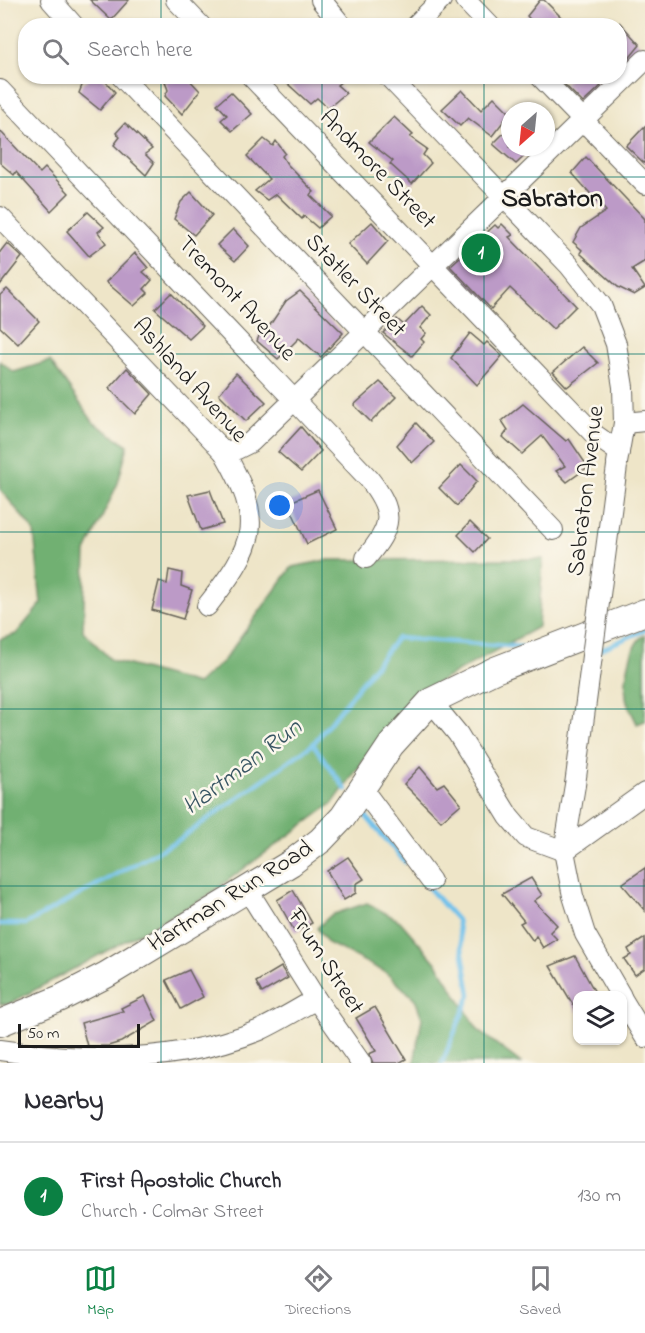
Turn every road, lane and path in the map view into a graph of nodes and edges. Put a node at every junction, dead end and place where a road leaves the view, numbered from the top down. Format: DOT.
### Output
graph roads {
  1 [pos="51,0"];
  2 [pos="176,0"];
  3 [pos="321,0"];
  4 [pos="441,0"];
  5 [pos="465,0"];
  6 [pos="67,18"];
  7 [pos="193,18"];
  8 [pos="336,18"];
  9 [pos="423,18"];
  10 [pos="482,18"];
  11 [pos="645,60"];
  12 [pos="627,77"];
  13 [pos="128,84"];
  14 [pos="259,84"];
  15 [pos="396,84"];
  16 [pos="548,84"];
  17 [pos="619,84"];
  18 [pos="0,90"];
  19 [pos="582,119"];
  20 [pos="645,184"];
  21 [pos="503,196"];
  22 [pos="0,217"];
  23 [pos="434,265"];
  24 [pos="365,332"];
  25 [pos="295,399"];
  26 [pos="645,421"];
  27 [pos="624,423"];
  28 [pos="224,452"];
  29 [pos="618,459"];
  30 [pos="553,530"];
  31 [pos="366,558"];
  32 [pos="207,606"];
  33 [pos="645,612"];
  34 [pos="431,701"];
  35 [pos="363,790"];
  36 [pos="645,793"];
  37 [pos="564,851"];
  38 [pos="431,881"];
  39 [pos="247,889"];
  40 [pos="618,991"];
  41 [pos="316,999"];
  42 [pos="627,1006"];
  43 [pos="0,1023"];
  44 [pos="645,1038"];
  45 [pos="0,1050"];
  46 [pos="361,1063"];
  1 -- 6 [label="street"];
  2 -- 7 [label="street"];
  3 -- 8 [label="street"];
  4 -- 9 [label="street"];
  5 -- 10 [label="street"];
  11 -- 12 [label="street"];
  13 -- 24 [label="street, Statler Street"];
  14 -- 23 [label="street, Andmore Street"];
  15 -- 21 [label="street, Sabraton Avenue"];
  16 -- 19 [label="street"];
  17 -- 19 [label="street"];
  18 -- 25 [label="street, Tremont Avenue"];
  19 -- 20 [label="street"];
  19 -- 21 [label="street"];
  21 -- 23 [label="street"];
  21 -- 27 [label="street, Sabraton Avenue"];
  22 -- 28 [label="street, Ashland Avenue"];
  23 -- 24 [label="street"];
  23 -- 29 [label="street, Andmore Street"];
  24 -- 25 [label="street"];
  24 -- 30 [label="street, Statler Street"];
  25 -- 28 [label="street"];
  25 -- 31 [label="street, Tremont Avenue"];
  26 -- 27 [label="street"];
  27 -- 29 [label="street, Sabraton Avenue"];
  28 -- 32 [label="street, Ashland Avenue"];
  29 -- 37 [label="street, Sabraton Avenue, bridge"];
  33 -- 34 [label="main road, Hartman Run Road"];
  34 -- 35 [label="main road, Hartman Run Road"];
  34 -- 37 [label="street"];
  35 -- 38 [label="street"];
  35 -- 39 [label="main road, Hartman Run Road"];
  36 -- 37 [label="street"];
  37 -- 40 [label="street"];
  39 -- 41 [label="street, Frum Street"];
  39 -- 43 [label="main road, Hartman Run Road"];
  41 -- 45 [label="street"];
  41 -- 46 [label="street, Frum Street"];
  42 -- 44 [label="street"];
}
